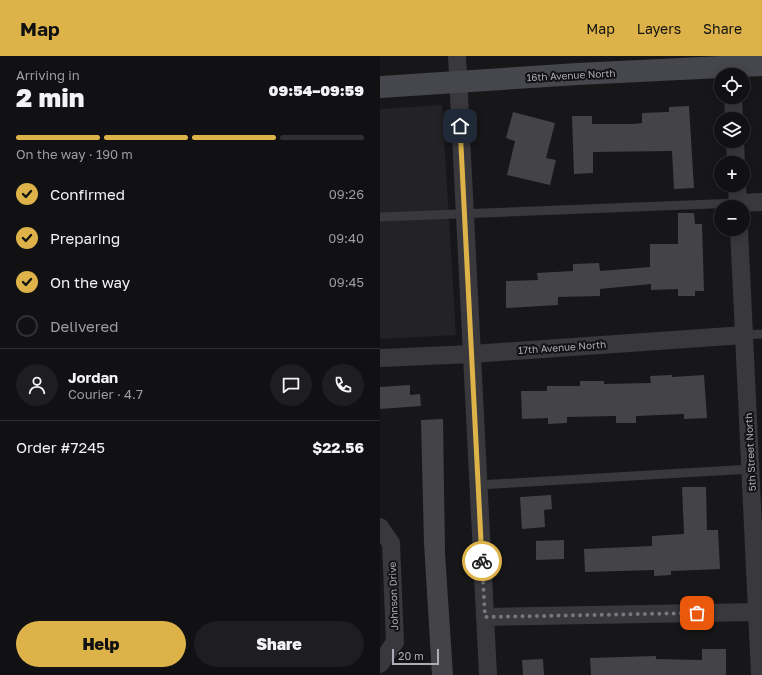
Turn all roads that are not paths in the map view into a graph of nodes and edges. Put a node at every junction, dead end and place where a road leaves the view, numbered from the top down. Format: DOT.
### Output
graph roads {
  1 [pos="457,56"];
  2 [pos="762,65"];
  3 [pos="732,66"];
  4 [pos="458,82"];
  5 [pos="380,87"];
  6 [pos="738,198"];
  7 [pos="762,202"];
  8 [pos="465,214"];
  9 [pos="380,217"];
  10 [pos="740,236"];
  11 [pos="753,334"];
  12 [pos="472,354"];
  13 [pos="380,358"];
  14 [pos="756,436"];
  15 [pos="751,469"];
  16 [pos="478,485"];
  17 [pos="757,514"];
  18 [pos="380,527"];
  19 [pos="757,612"];
  20 [pos="485,617"];
  21 [pos="760,641"];
  22 [pos="380,664"];
  23 [pos="488,675"];
  24 [pos="760,675"];
  1 -- 4 [label="street"];
  2 -- 3 [label="main road, 16th Avenue North"];
  3 -- 4 [label="main road, 16th Avenue North"];
  4 -- 5 [label="main road, 16th Avenue North"];
  4 -- 8 [label="street"];
  6 -- 7 [label="street"];
  6 -- 8 [label="lane"];
  8 -- 9 [label="lane"];
  8 -- 12 [label="street"];
  10 -- 11 [label="street, 5th Street North"];
  11 -- 12 [label="street, 17th Avenue North"];
  11 -- 14 [label="street, 5th Street North"];
  12 -- 13 [label="street, 17th Avenue North"];
  12 -- 16 [label="street"];
  14 -- 15 [label="street, 5th Street North"];
  15 -- 16 [label="lane"];
  15 -- 17 [label="street, 5th Street North"];
  16 -- 20 [label="street"];
  17 -- 19 [label="street, 5th Street North"];
  18 -- 22 [label="street, Johnson Drive"];
  19 -- 20 [label="street"];
  19 -- 21 [label="street, 5th Street North"];
  20 -- 23 [label="street"];
  21 -- 24 [label="street, 5th Street North"];
}
